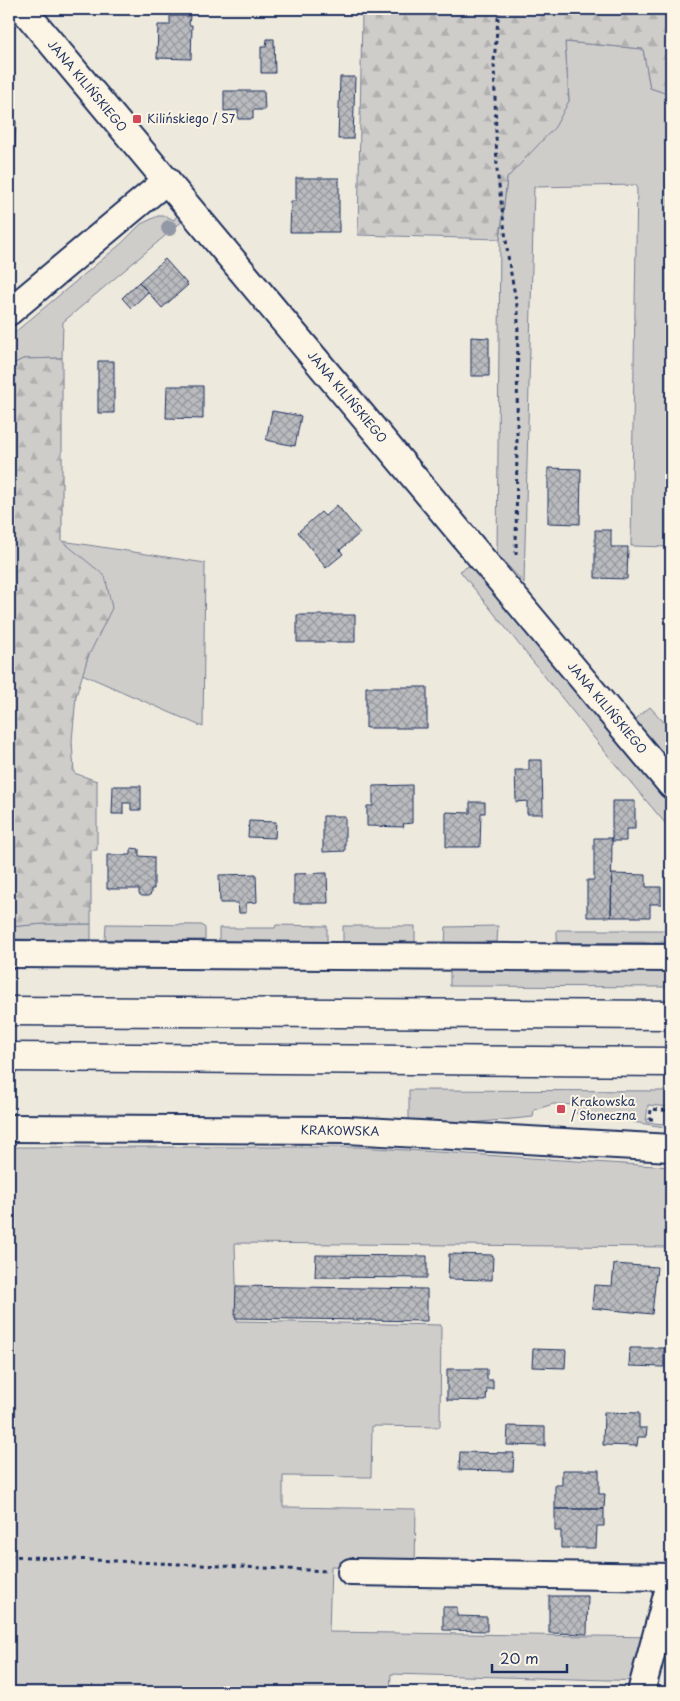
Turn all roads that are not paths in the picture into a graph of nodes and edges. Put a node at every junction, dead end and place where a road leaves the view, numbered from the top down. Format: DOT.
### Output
graph roads {
  1 [pos="23,9"];
  2 [pos="167,180"];
  3 [pos="9,312"];
  4 [pos="671,785"];
  5 [pos="9,954"];
  6 [pos="671,958"];
  7 [pos="9,1011"];
  8 [pos="671,1015"];
  9 [pos="9,1057"];
  10 [pos="671,1062"];
  11 [pos="9,1128"];
  12 [pos="671,1148"];
  13 [pos="351,1572"];
  14 [pos="671,1579"];
  15 [pos="641,1692"];
  1 -- 2 [label="street, JANA KILIŃSKIEGO"];
  2 -- 3 [label="street"];
  2 -- 4 [label="street, JANA KILIŃSKIEGO"];
  5 -- 6 [label="street"];
  7 -- 8 [label="highway"];
  9 -- 10 [label="highway"];
  11 -- 12 [label="street, KRAKOWSKA"];
  13 -- 14 [label="street"];
  14 -- 15 [label="street"];
}
